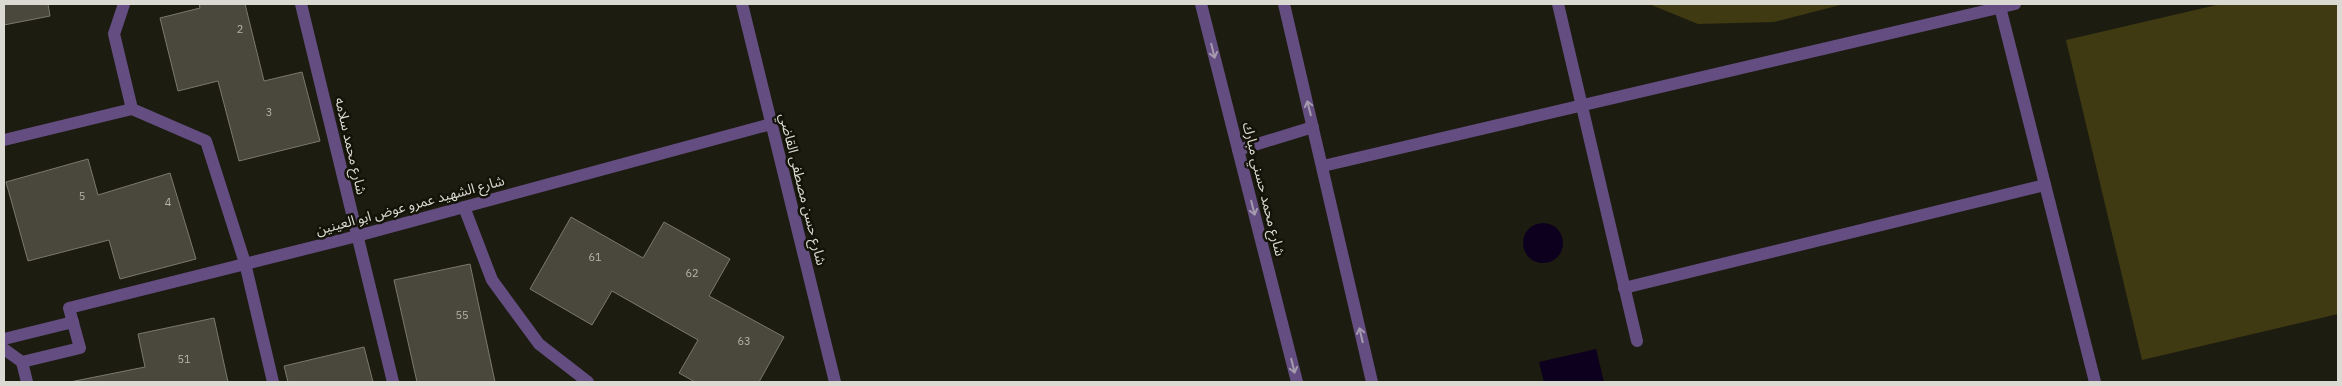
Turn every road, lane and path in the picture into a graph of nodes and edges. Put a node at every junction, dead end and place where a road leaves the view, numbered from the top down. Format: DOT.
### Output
graph roads {
  1 [pos="124,4"];
  2 [pos="301,4"];
  3 [pos="742,4"];
  4 [pos="1201,4"];
  5 [pos="1284,4"];
  6 [pos="1558,4"];
  7 [pos="2015,4"];
  8 [pos="2000,7"];
  9 [pos="1582,105"];
  10 [pos="132,109"];
  11 [pos="771,124"];
  12 [pos="1313,127"];
  13 [pos="4,140"];
  14 [pos="1238,150"];
  15 [pos="1323,166"];
  16 [pos="2045,185"];
  17 [pos="464,207"];
  18 [pos="357,236"];
  19 [pos="246,263"];
  20 [pos="1624,288"];
  21 [pos="73,322"];
  22 [pos="4,339"];
  23 [pos="1637,341"];
  24 [pos="4,349"];
  25 [pos="22,362"];
  26 [pos="27,382"];
  27 [pos="273,382"];
  28 [pos="393,382"];
  29 [pos="588,382"];
  30 [pos="835,382"];
  31 [pos="1297,382"];
  32 [pos="1372,382"];
  33 [pos="2095,382"];
  1 -- 10 [label="street"];
  2 -- 18 [label="street, شارع محمد سلامه"];
  3 -- 11 [label="street, شارع حسن مصطفى القاضي"];
  4 -- 14 [label="street, شارع محمد حسني مبارك, one-way"];
  12 -- 5 [label="street, one-way"];
  6 -- 9 [label="street"];
  7 -- 8 [label="street"];
  8 -- 9 [label="street"];
  8 -- 16 [label="street"];
  9 -- 15 [label="street"];
  9 -- 20 [label="street"];
  10 -- 13 [label="street"];
  10 -- 19 [label="street"];
  11 -- 17 [label="street, شارع الشهيد عمرو عوض ابو العينين"];
  11 -- 30 [label="street, شارع حسن مصطفى القاضي"];
  12 -- 14 [label="street"];
  12 -- 15 [label="street"];
  14 -- 31 [label="street, شارع محمد حسني مبارك, one-way"];
  32 -- 15 [label="street, one-way"];
  16 -- 20 [label="street"];
  16 -- 33 [label="street"];
  17 -- 18 [label="street, شارع الشهيد عمرو عوض ابو العينين"];
  17 -- 29 [label="street"];
  18 -- 19 [label="street, شارع الشهيد عمرو عوض ابو العينين"];
  18 -- 28 [label="street, شارع محمد سلامه"];
  19 -- 21 [label="street, شارع الشهيد عمرو عوض ابو العينين"];
  19 -- 27 [label="street"];
  20 -- 23 [label="street"];
  21 -- 22 [label="street"];
  21 -- 25 [label="street"];
  24 -- 25 [label="street"];
  25 -- 26 [label="street"];
}
